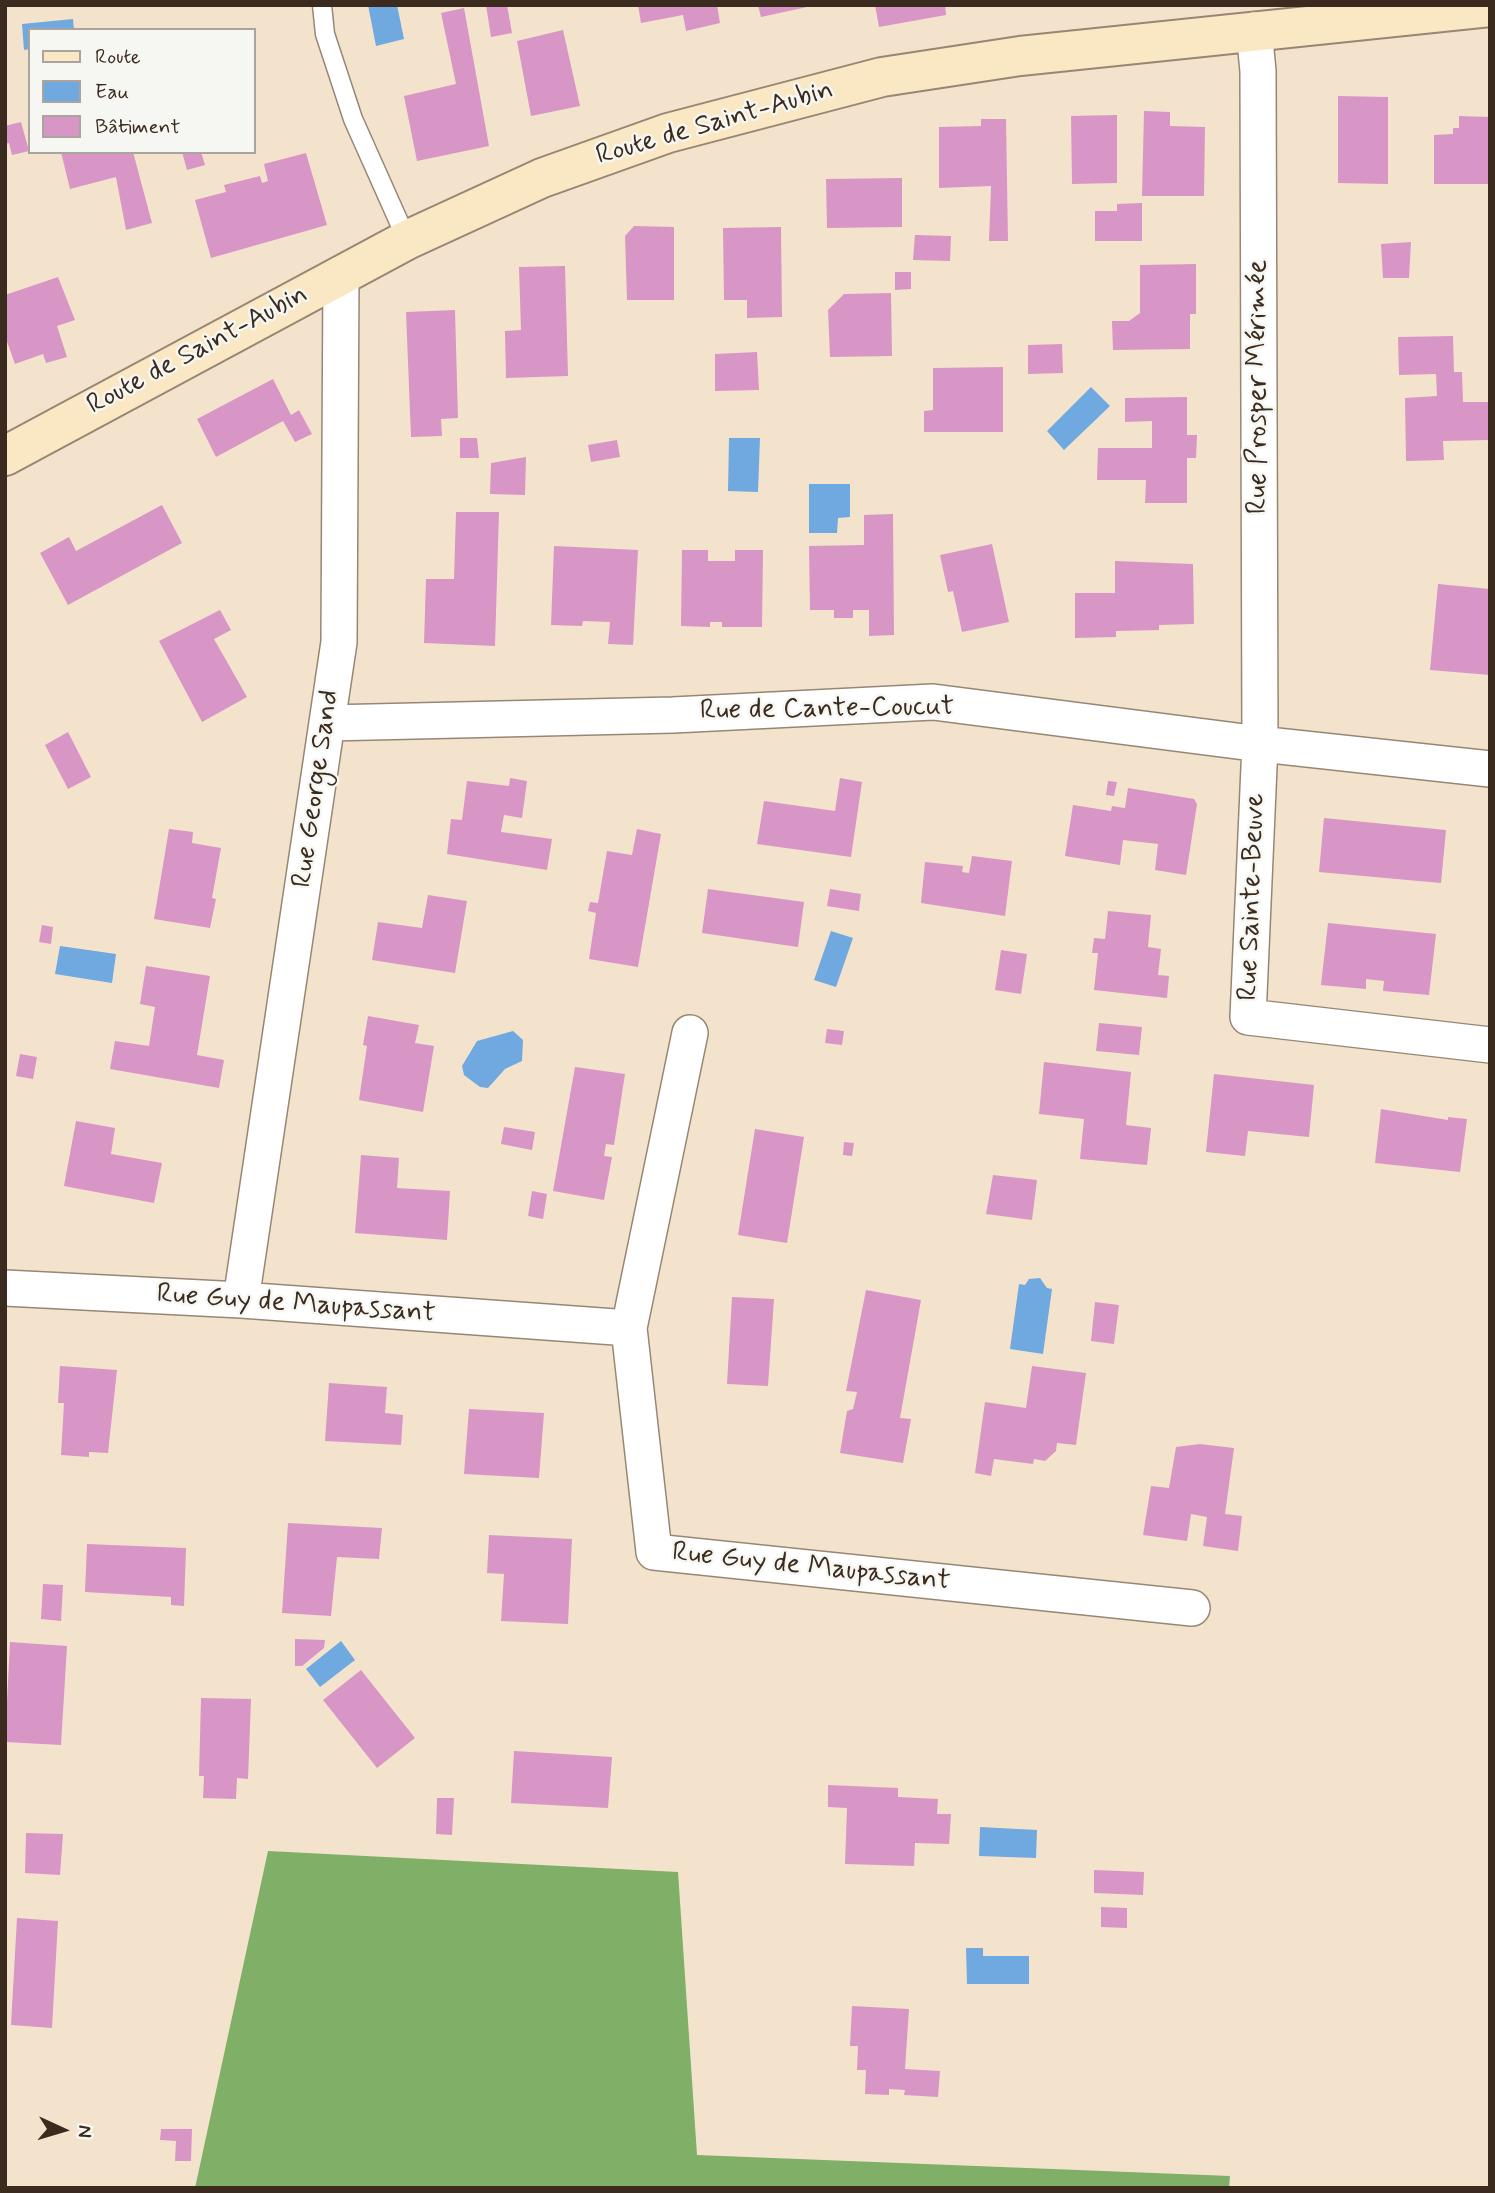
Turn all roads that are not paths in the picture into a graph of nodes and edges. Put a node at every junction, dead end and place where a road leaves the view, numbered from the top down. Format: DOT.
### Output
graph roads {
  1 [pos="323,5"];
  2 [pos="1490,7"];
  3 [pos="1254,30"];
  4 [pos="407,240"];
  5 [pos="341,274"];
  6 [pos="5,456"];
  7 [pos="328,723"];
  8 [pos="1260,744"];
  9 [pos="1490,769"];
  10 [pos="690,1033"];
  11 [pos="1490,1045"];
  12 [pos="5,1288"];
  13 [pos="241,1300"];
  14 [pos="629,1328"];
  15 [pos="1192,1608"];
  1 -- 4 [label="lane"];
  2 -- 3 [label="street, Route de Saint-Aubin"];
  3 -- 4 [label="street, Route de Saint-Aubin"];
  3 -- 8 [label="street, Rue Prosper Mérimée"];
  4 -- 5 [label="street, Route de Saint-Aubin"];
  5 -- 6 [label="street, Route de Saint-Aubin"];
  5 -- 7 [label="street, Rue George Sand"];
  7 -- 8 [label="street, Rue de Cante-Coucut"];
  7 -- 13 [label="street, Rue George Sand"];
  8 -- 9 [label="street, Rue de Cante-Coucut"];
  8 -- 11 [label="street, Rue Sainte-Beuve"];
  10 -- 14 [label="street, Rue Guy de Maupassant"];
  12 -- 13 [label="street, Rue Guy de Maupassant"];
  13 -- 14 [label="street, Rue Guy de Maupassant"];
  14 -- 15 [label="street, Rue Guy de Maupassant"];
}
